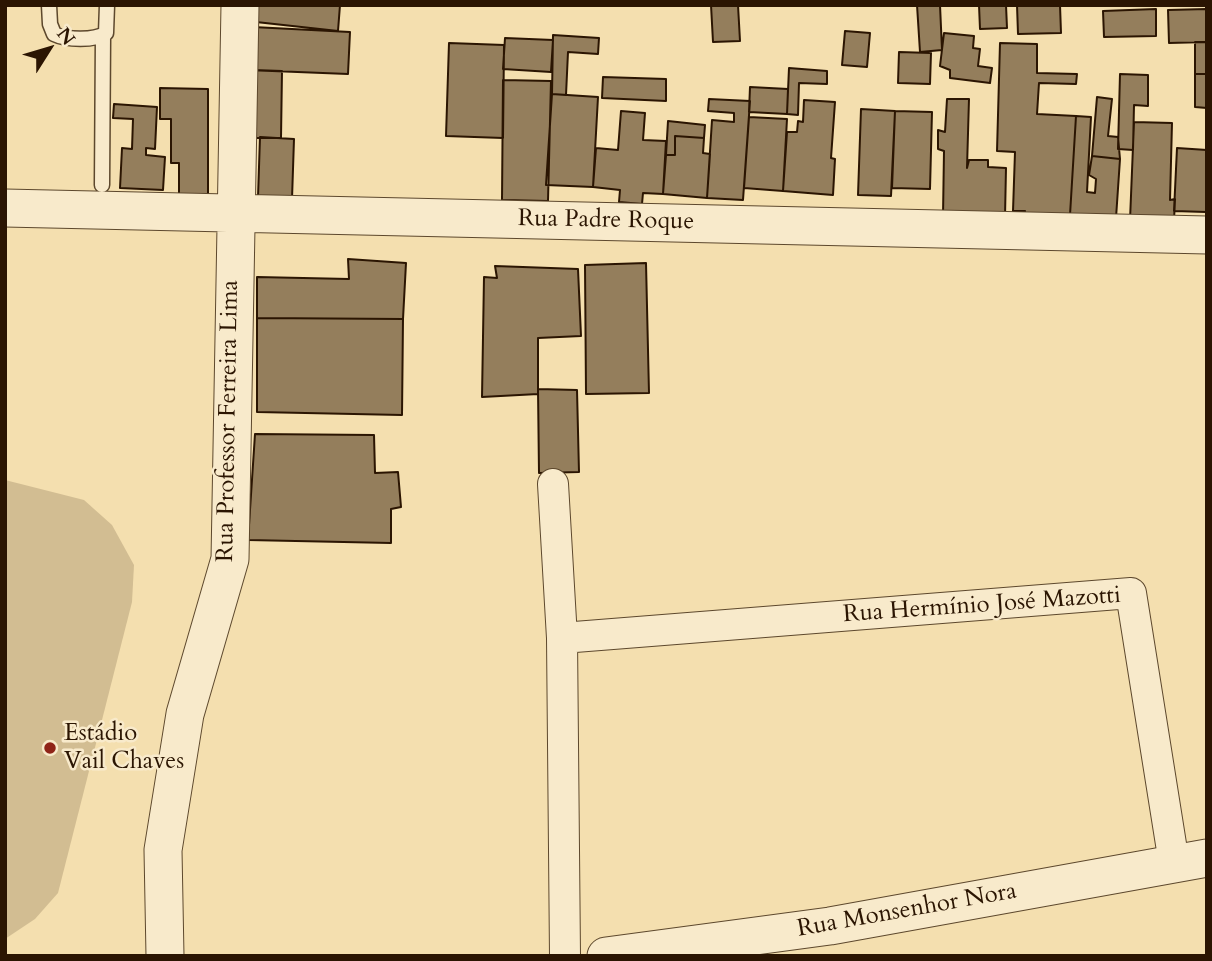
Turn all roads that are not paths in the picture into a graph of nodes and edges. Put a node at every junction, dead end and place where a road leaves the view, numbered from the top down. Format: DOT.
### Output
graph roads {
  1 [pos="50,5"];
  2 [pos="107,5"];
  3 [pos="240,5"];
  4 [pos="103,35"];
  5 [pos="102,185"];
  6 [pos="5,208"];
  7 [pos="234,212"];
  8 [pos="1207,235"];
  9 [pos="553,484"];
  10 [pos="562,638"];
  11 [pos="1190,860"];
  12 [pos="829,941"];
  13 [pos="165,956"];
  14 [pos="565,956"];
  15 [pos="606,956"];
  1 -- 4 [label="lane"];
  2 -- 4 [label="lane"];
  3 -- 7 [label="street, Rua Professor Ferreira Lima"];
  4 -- 5 [label="lane"];
  6 -- 7 [label="street, Rua Padre Roque"];
  7 -- 8 [label="street, Rua Padre Roque"];
  7 -- 13 [label="street, Rua Professor Ferreira Lima"];
  9 -- 10 [label="street"];
  10 -- 11 [label="street, Rua Hermínio José Mazotti"];
  10 -- 14 [label="street"];
  11 -- 12 [label="street, Rua Monsenhor Nora"];
  12 -- 15 [label="street, Rua Monsenhor Nora"];
}
